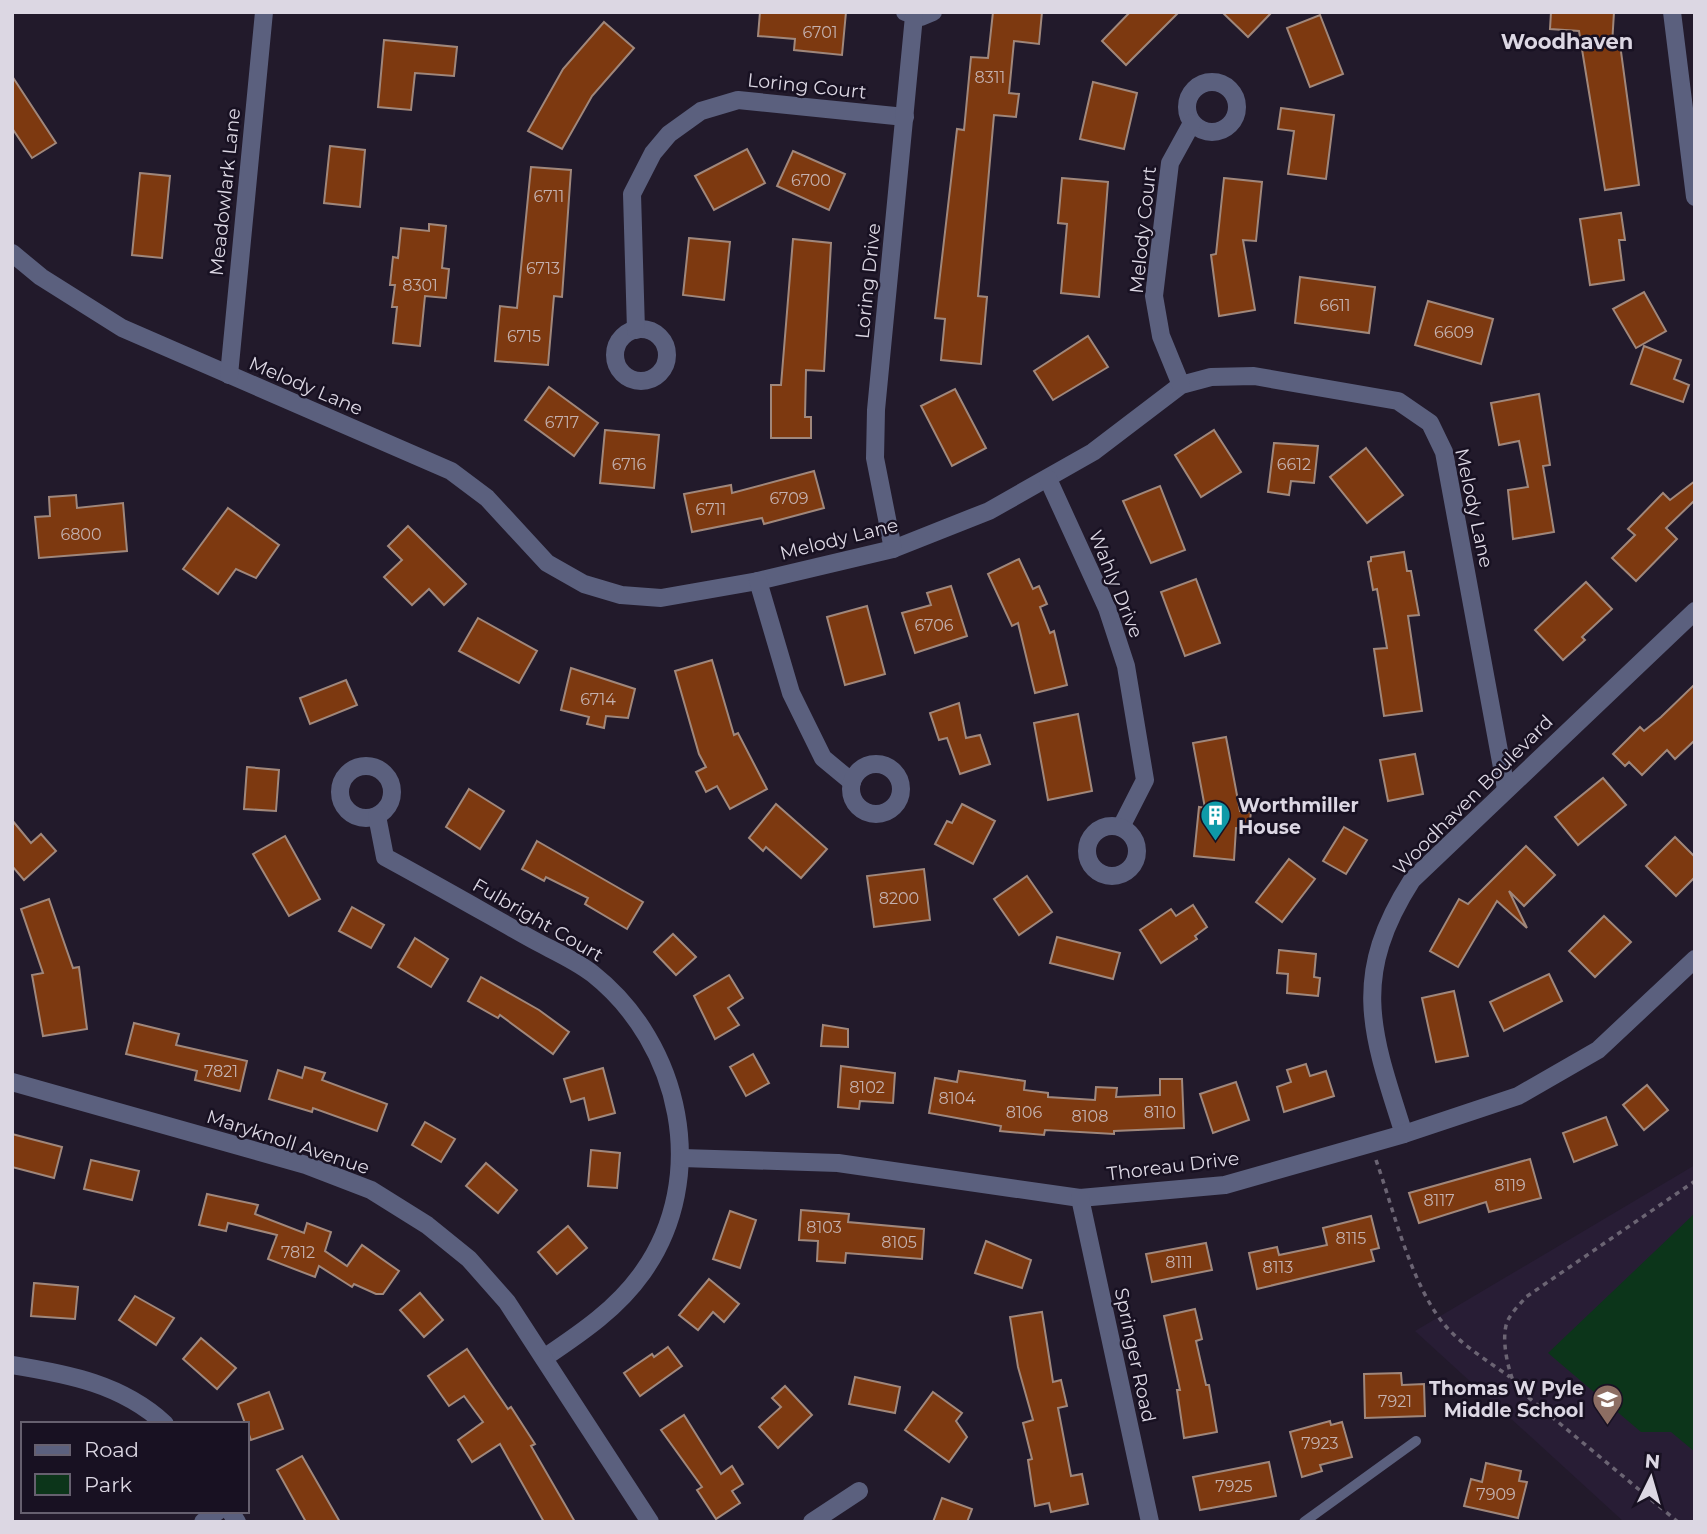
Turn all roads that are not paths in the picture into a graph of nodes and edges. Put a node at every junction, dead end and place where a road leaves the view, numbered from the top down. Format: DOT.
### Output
graph roads {
  1 [pos="264,12"];
  2 [pos="933,12"];
  3 [pos="1672,12"];
  4 [pos="910,14"];
  5 [pos="905,117"];
  6 [pos="1192,123"];
  7 [pos="1695,197"];
  8 [pos="12,253"];
  9 [pos="636,330"];
  10 [pos="229,375"];
  11 [pos="1181,385"];
  12 [pos="1048,479"];
  13 [pos="893,549"];
  14 [pos="758,581"];
  15 [pos="1695,611"];
  16 [pos="852,782"];
  17 [pos="1506,789"];
  18 [pos="377,817"];
  19 [pos="1121,827"];
  20 [pos="1695,959"];
  21 [pos="12,1082"];
  22 [pos="1404,1134"];
  23 [pos="682,1158"];
  24 [pos="1080,1198"];
  25 [pos="544,1358"];
  26 [pos="12,1365"];
  27 [pos="162,1422"];
  28 [pos="1416,1441"];
  29 [pos="859,1491"];
  30 [pos="650,1522"];
  31 [pos="813,1522"];
  32 [pos="1150,1522"];
  33 [pos="1304,1522"];
  1 -- 10 [label="street, Meadowlark Lane"];
  2 -- 4 [label="street, Loring Drive"];
  3 -- 7 [label="street"];
  4 -- 5 [label="street, Loring Drive"];
  5 -- 9 [label="street, Loring Court"];
  5 -- 13 [label="street, Loring Drive"];
  6 -- 11 [label="street, Melody Court"];
  8 -- 10 [label="street, Melody Lane"];
  10 -- 14 [label="street, Melody Lane"];
  11 -- 12 [label="street, Melody Lane"];
  11 -- 17 [label="street, Melody Lane"];
  12 -- 13 [label="street, Melody Lane"];
  12 -- 19 [label="street, Wahly Drive"];
  13 -- 14 [label="street, Melody Lane"];
  14 -- 16 [label="street"];
  15 -- 17 [label="street, Woodhaven Boulevard"];
  17 -- 22 [label="street, Woodhaven Boulevard"];
  18 -- 23 [label="street, Fulbright Court"];
  20 -- 22 [label="street, Thoreau Drive"];
  21 -- 25 [label="street, Maryknoll Avenue"];
  22 -- 24 [label="street, Thoreau Drive"];
  23 -- 24 [label="street, Thoreau Drive"];
  23 -- 25 [label="street, Fulbright Court"];
  24 -- 32 [label="street, Springer Road"];
  25 -- 30 [label="street, Maryknoll Avenue"];
  26 -- 27 [label="street"];
  28 -- 33 [label="lane"];
  29 -- 31 [label="street"];
}
